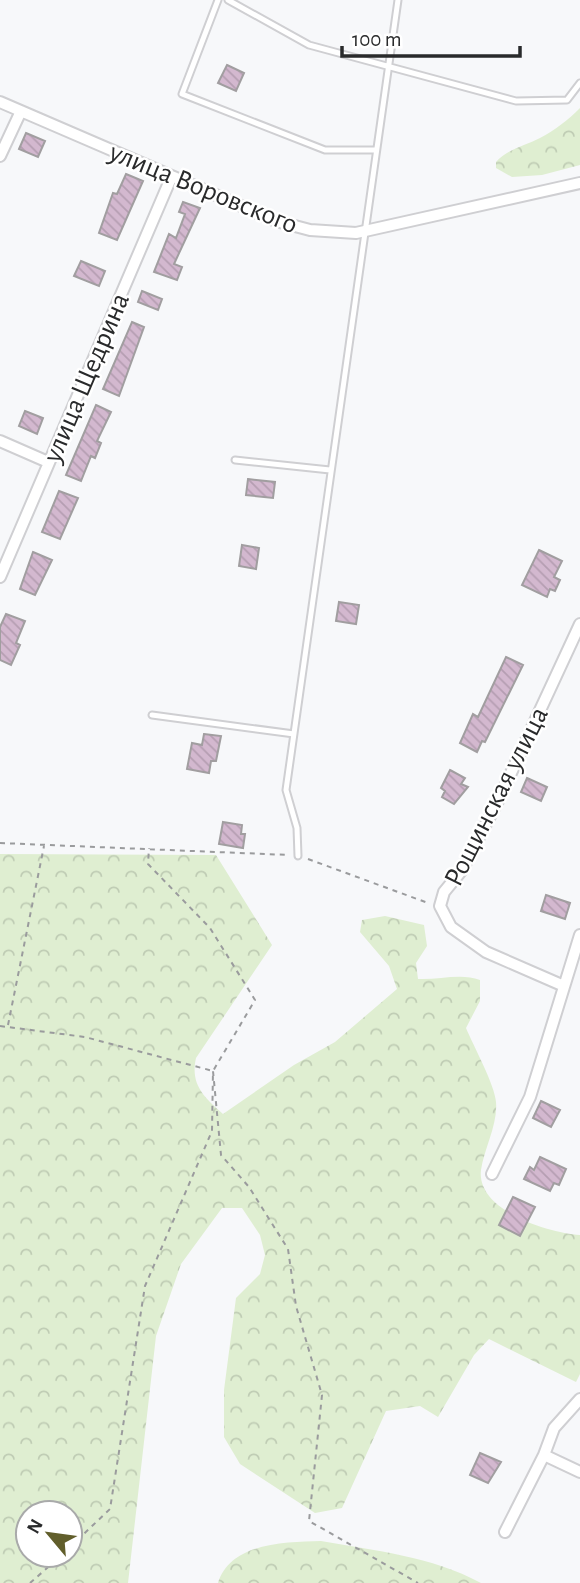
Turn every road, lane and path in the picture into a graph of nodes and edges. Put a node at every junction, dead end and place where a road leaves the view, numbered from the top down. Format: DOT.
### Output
graph roads {
  1 [pos="218,0"];
  2 [pos="228,0"];
  3 [pos="398,0"];
  4 [pos="386,65"];
  5 [pos="580,83"];
  6 [pos="0,102"];
  7 [pos="21,111"];
  8 [pos="375,150"];
  9 [pos="0,156"];
  10 [pos="171,178"];
  11 [pos="580,183"];
  12 [pos="363,232"];
  13 [pos="0,441"];
  14 [pos="235,460"];
  15 [pos="48,462"];
  16 [pos="330,470"];
  17 [pos="0,577"];
  18 [pos="580,624"];
  19 [pos="152,715"];
  20 [pos="294,734"];
  21 [pos="0,843"];
  22 [pos="44,845"];
  23 [pos="149,848"];
  24 [pos="298,856"];
  25 [pos="440,906"];
  26 [pos="580,935"];
  27 [pos="564,986"];
  28 [pos="0,1026"];
  29 [pos="8,1026"];
  30 [pos="213,1071"];
  31 [pos="492,1174"];
  32 [pos="580,1399"];
  33 [pos="544,1455"];
  34 [pos="580,1472"];
  35 [pos="505,1532"];
  36 [pos="84,1534"];
  37 [pos="46,1569"];
  38 [pos="30,1583"];
  39 [pos="418,1583"];
  1 -- 8 [label="lane"];
  2 -- 4 [label="lane"];
  3 -- 4 [label="lane"];
  4 -- 5 [label="lane"];
  4 -- 8 [label="lane"];
  6 -- 7 [label="street, улица Воровского"];
  7 -- 9 [label="street"];
  7 -- 10 [label="street, улица Воровского"];
  8 -- 12 [label="lane"];
  10 -- 12 [label="street, улица Воровского"];
  10 -- 15 [label="street, улица Щедрина"];
  11 -- 12 [label="street, улица Воровского"];
  12 -- 16 [label="lane"];
  13 -- 15 [label="street"];
  14 -- 16 [label="lane"];
  15 -- 17 [label="street, улица Щедрина"];
  16 -- 20 [label="lane"];
  18 -- 25 [label="street, Рощинская улица"];
  19 -- 20 [label="lane"];
  20 -- 24 [label="lane"];
  21 -- 22 [label="path"];
  22 -- 23 [label="path"];
  22 -- 29 [label="path"];
  23 -- 24 [label="path"];
  23 -- 30 [label="path"];
  24 -- 25 [label="path"];
  25 -- 27 [label="street, Рощинская улица"];
  26 -- 27 [label="street"];
  27 -- 31 [label="street"];
  28 -- 29 [label="path"];
  29 -- 30 [label="path"];
  30 -- 36 [label="path"];
  30 -- 39 [label="path"];
  32 -- 33 [label="street"];
  33 -- 34 [label="street"];
  33 -- 35 [label="street"];
  37 -- 38 [label="path"];
}
